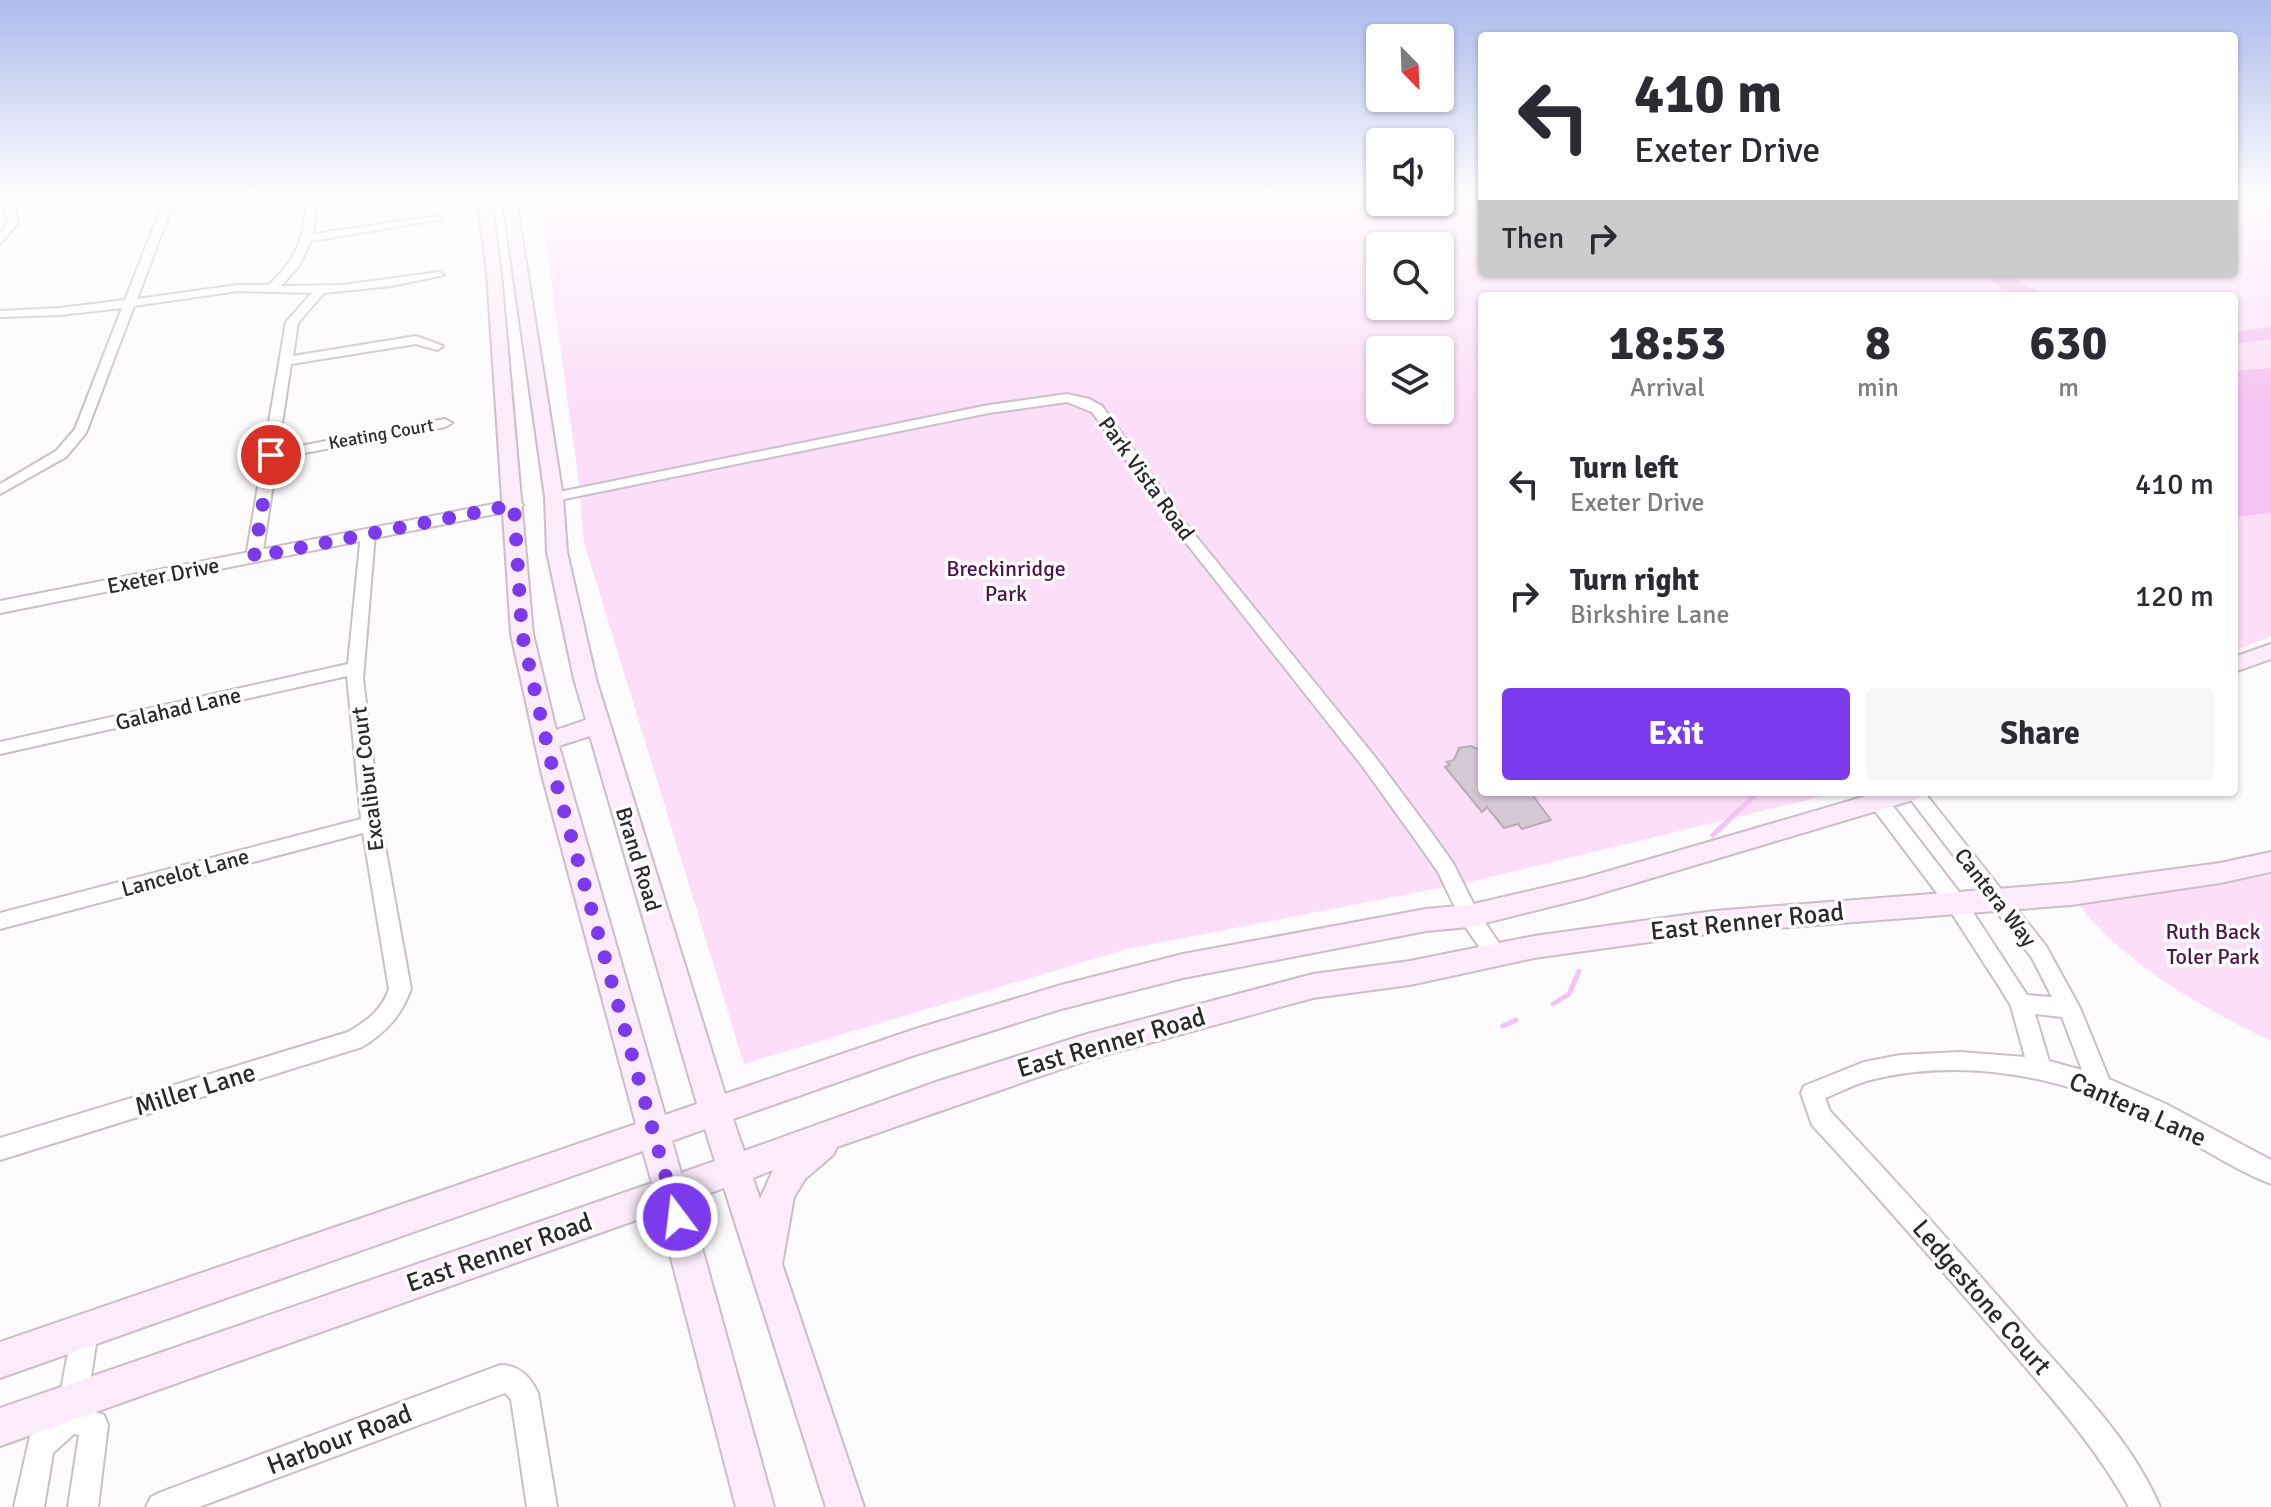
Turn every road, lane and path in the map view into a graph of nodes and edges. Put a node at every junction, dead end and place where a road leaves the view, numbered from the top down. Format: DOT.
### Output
graph roads {
  1 [pos="144,263"];
  2 [pos="297,263"];
  3 [pos="493,263"];
  4 [pos="514,263"];
  5 [pos="439,275"];
  6 [pos="273,287"];
  7 [pos="321,290"];
  8 [pos="128,305"];
  9 [pos="0,314"];
  10 [pos="437,346"];
  11 [pos="285,361"];
  12 [pos="445,423"];
  13 [pos="271,455"];
  14 [pos="0,490"];
  15 [pos="534,501"];
  16 [pos="368,534"];
  17 [pos="254,557"];
  18 [pos="0,607"];
  19 [pos="2271,651"];
  20 [pos="2238,663"];
  21 [pos="356,668"];
  22 [pos="599,724"];
  23 [pos="546,742"];
  24 [pos="0,748"];
  25 [pos="1899,796"];
  26 [pos="1915,796"];
  27 [pos="1879,802"];
  28 [pos="371,824"];
  29 [pos="2271,862"];
  30 [pos="2000,900"];
  31 [pos="1956,903"];
  32 [pos="1469,916"];
  33 [pos="0,921"];
  34 [pos="1496,955"];
  35 [pos="2021,1004"];
  36 [pos="2069,1008"];
  37 [pos="385,1019"];
  38 [pos="2040,1069"];
  39 [pos="2100,1086"];
  40 [pos="1812,1093"];
  41 [pos="715,1111"];
  42 [pos="850,1127"];
  43 [pos="654,1132"];
  44 [pos="0,1149"];
  45 [pos="733,1170"];
  46 [pos="2271,1173"];
  47 [pos="671,1192"];
  48 [pos="766,1271"];
  49 [pos="85,1331"];
  50 [pos="0,1360"];
  51 [pos="71,1410"];
  52 [pos="0,1427"];
  53 [pos="29,1507"];
  54 [pos="83,1507"];
  55 [pos="161,1507"];
  56 [pos="542,1507"];
  57 [pos="755,1507"];
  58 [pos="845,1507"];
  59 [pos="2145,1507"];
  1 -- 8 [label="street"];
  2 -- 6 [label="street"];
  3 -- 15 [label="main road, Brand Road"];
  4 -- 15 [label="main road, Brand Road"];
  5 -- 7 [label="street"];
  6 -- 7 [label="street"];
  6 -- 8 [label="street"];
  7 -- 11 [label="street"];
  8 -- 9 [label="street"];
  8 -- 14 [label="street"];
  10 -- 11 [label="street"];
  11 -- 13 [label="street"];
  12 -- 13 [label="street, Keating Court"];
  13 -- 17 [label="street"];
  15 -- 16 [label="street, Exeter Drive"];
  15 -- 22 [label="main road, Brand Road"];
  15 -- 23 [label="main road, Brand Road"];
  15 -- 32 [label="street, Park Vista Road"];
  16 -- 17 [label="street, Exeter Drive"];
  16 -- 21 [label="street, Excalibur Court"];
  17 -- 18 [label="street, Exeter Drive"];
  19 -- 20 [label="main road"];
  21 -- 24 [label="street, Galahad Lane"];
  21 -- 28 [label="street, Excalibur Court"];
  22 -- 23 [label="main road"];
  22 -- 41 [label="main road, Brand Road"];
  23 -- 43 [label="main road, Brand Road"];
  25 -- 27 [label="main road"];
  26 -- 30 [label="street, Cantera Way"];
  27 -- 31 [label="street, Cantera Way"];
  27 -- 32 [label="main road"];
  28 -- 33 [label="street, Lancelot Lane"];
  28 -- 37 [label="street, Excalibur Court"];
  29 -- 30 [label="main road, East Renner Road"];
  30 -- 31 [label="main road, East Renner Road"];
  30 -- 36 [label="street, Cantera Way"];
  31 -- 34 [label="main road, East Renner Road"];
  31 -- 35 [label="street, Cantera Way"];
  32 -- 34 [label="street, Park Vista Road"];
  32 -- 41 [label="main road"];
  34 -- 42 [label="main road, East Renner Road"];
  35 -- 36 [label="street"];
  35 -- 38 [label="street, Cantera Way"];
  36 -- 39 [label="street, Cantera Way"];
  37 -- 44 [label="street, Miller Lane"];
  38 -- 39 [label="street, Cantera Lane"];
  38 -- 40 [label="street, Cantera Lane"];
  39 -- 46 [label="street, Cantera Lane"];
  40 -- 59 [label="street, Ledgestone Court"];
  41 -- 43 [label="main road"];
  41 -- 45 [label="main road, Brand Road"];
  42 -- 45 [label="main road, East Renner Road"];
  42 -- 48 [label="main road"];
  43 -- 47 [label="main road, Brand Road"];
  43 -- 49 [label="main road"];
  45 -- 47 [label="main road, East Renner Road"];
  45 -- 48 [label="main road, Brand Road"];
  47 -- 51 [label="main road, East Renner Road"];
  47 -- 57 [label="main road, Brand Road"];
  48 -- 58 [label="main road, Brand Road"];
  49 -- 50 [label="main road"];
  49 -- 51 [label="street"];
  51 -- 52 [label="main road, East Renner Road"];
  51 -- 53 [label="street"];
  51 -- 54 [label="street"];
  55 -- 56 [label="street, Harbour Road"];
}
